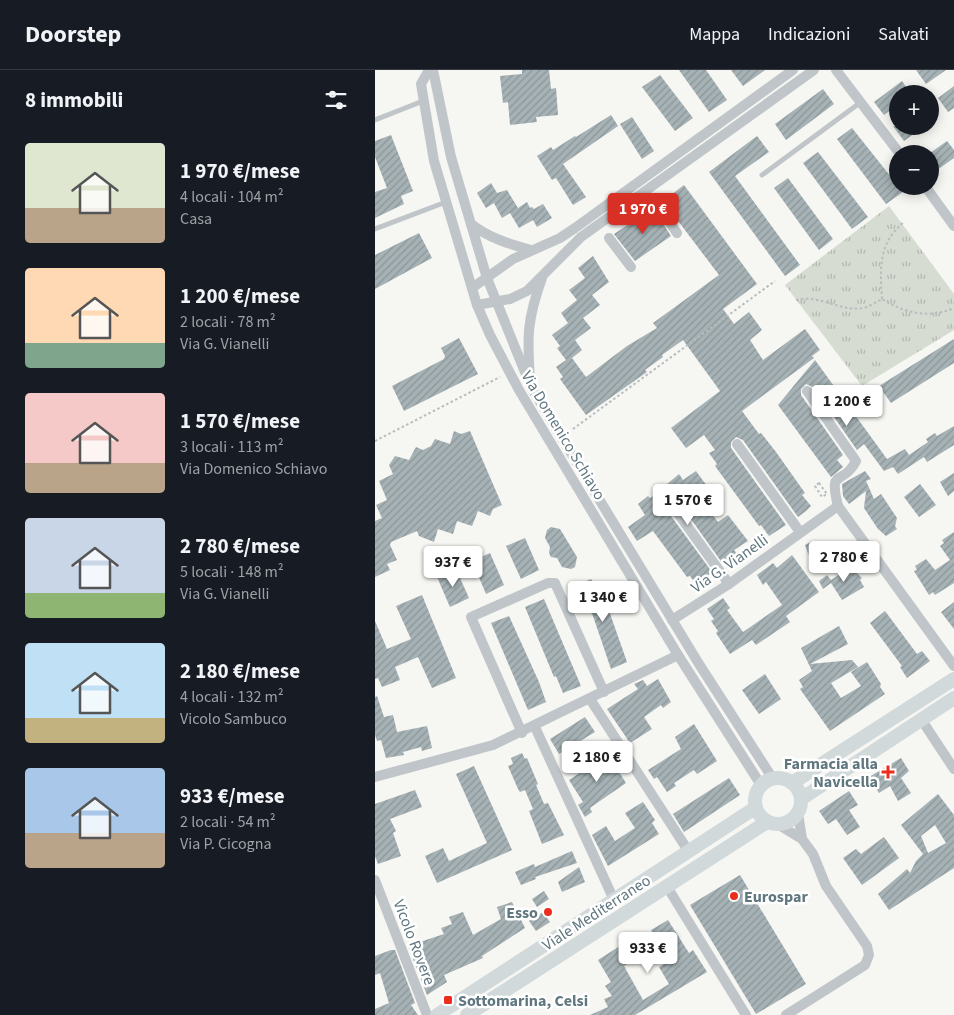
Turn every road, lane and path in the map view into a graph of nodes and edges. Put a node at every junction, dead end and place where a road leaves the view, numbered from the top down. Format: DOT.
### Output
graph roads {
  1 [pos="429,70"];
  2 [pos="433,70"];
  3 [pos="793,70"];
  4 [pos="814,70"];
  5 [pos="836,70"];
  6 [pos="423,101"];
  7 [pos="861,102"];
  8 [pos="375,120"];
  9 [pos="893,145"];
  10 [pos="676,154"];
  11 [pos="683,164"];
  12 [pos="762,175"];
  13 [pos="932,195"];
  14 [pos="446,202"];
  15 [pos="659,206"];
  16 [pos="904,222"];
  17 [pos="471,224"];
  18 [pos="954,226"];
  19 [pos="375,229"];
  20 [pos="677,233"];
  21 [pos="609,238"];
  22 [pos="531,250"];
  23 [pos="631,267"];
  24 [pos="487,278"];
  25 [pos="542,278"];
  26 [pos="775,281"];
  27 [pos="472,288"];
  28 [pos="882,299"];
  29 [pos="796,300"];
  30 [pos="495,301"];
  31 [pos="477,305"];
  32 [pos="954,308"];
  33 [pos="510,372"];
  34 [pos="531,388"];
  35 [pos="807,391"];
  36 [pos="573,429"];
  37 [pos="375,441"];
  38 [pos="737,444"];
  39 [pos="819,483"];
  40 [pos="839,506"];
  41 [pos="677,512"];
  42 [pos="800,532"];
  43 [pos="729,584"];
  44 [pos="672,620"];
  45 [pos="678,655"];
  46 [pos="954,666"];
  47 [pos="954,679"];
  48 [pos="604,692"];
  49 [pos="954,698"];
  50 [pos="590,699"];
  51 [pos="921,719"];
  52 [pos="535,727"];
  53 [pos="522,733"];
  54 [pos="954,769"];
  55 [pos="375,777"];
  56 [pos="767,782"];
  57 [pos="792,783"];
  58 [pos="801,799"];
  59 [pos="755,808"];
  60 [pos="798,813"];
  61 [pos="773,823"];
  62 [pos="802,839"];
  63 [pos="689,852"];
  64 [pos="375,880"];
  65 [pos="666,885"];
  66 [pos="614,900"];
  67 [pos="427,1015"];
  68 [pos="437,1015"];
  69 [pos="467,1015"];
  70 [pos="746,1015"];
  71 [pos="786,1015"];
  1 -- 6 [label="street, Via Domenico Schiavo"];
  2 -- 17 [label="street, Via Domenico Schiavo"];
  3 -- 10 [label="street"];
  4 -- 11 [label="street"];
  5 -- 7 [label="street"];
  6 -- 8 [label="lane"];
  6 -- 14 [label="street, Via Domenico Schiavo"];
  7 -- 9 [label="street"];
  7 -- 12 [label="lane"];
  10 -- 11 [label="street"];
  10 -- 22 [label="street"];
  11 -- 25 [label="street"];
  13 -- 18 [label="street"];
  14 -- 19 [label="lane"];
  14 -- 27 [label="street, Via Domenico Schiavo"];
  15 -- 20 [label="street"];
  16 -- 28 [label="path"];
  17 -- 22 [label="street"];
  17 -- 24 [label="street, Via Domenico Schiavo"];
  21 -- 23 [label="street"];
  22 -- 24 [label="street"];
  24 -- 27 [label="street"];
  24 -- 30 [label="street, Via Domenico Schiavo"];
  25 -- 30 [label="street"];
  25 -- 34 [label="street"];
  26 -- 36 [label="path"];
  27 -- 31 [label="street, Via Domenico Schiavo"];
  28 -- 29 [label="path"];
  28 -- 32 [label="path"];
  30 -- 31 [label="street"];
  30 -- 34 [label="street, Via Domenico Schiavo"];
  31 -- 33 [label="street, Via Domenico Schiavo"];
  33 -- 37 [label="path"];
  33 -- 45 [label="street, Via Domenico Schiavo"];
  34 -- 44 [label="street, Via Domenico Schiavo"];
  35 -- 40 [label="street"];
  38 -- 42 [label="street"];
  39 -- 39 [label="path"];
  40 -- 42 [label="street, Via G. Vianelli"];
  40 -- 46 [label="street"];
  41 -- 43 [label="street"];
  42 -- 43 [label="street, Via G. Vianelli"];
  43 -- 44 [label="street, Via G. Vianelli"];
  44 -- 56 [label="street, Via Domenico Schiavo"];
  45 -- 48 [label="street"];
  45 -- 56 [label="street, Via Domenico Schiavo"];
  47 -- 57 [label="street"];
  48 -- 50 [label="street"];
  48 -- 53 [label="street"];
  49 -- 51 [label="street"];
  50 -- 52 [label="street"];
  50 -- 63 [label="street"];
  51 -- 54 [label="street"];
  51 -- 58 [label="street"];
  52 -- 53 [label="street"];
  52 -- 66 [label="street"];
  53 -- 55 [label="street"];
  56 -- 57 [label="street"];
  56 -- 59 [label="street"];
  57 -- 58 [label="street"];
  58 -- 60 [label="street"];
  59 -- 61 [label="street"];
  59 -- 63 [label="street, Viale Mediterraneo"];
  60 -- 61 [label="street"];
  60 -- 62 [label="street"];
  61 -- 62 [label="street"];
  61 -- 65 [label="street, Viale Mediterraneo"];
  62 -- 71 [label="street"];
  63 -- 66 [label="street, Viale Mediterraneo"];
  64 -- 67 [label="street, Vicolo Rovere"];
  65 -- 69 [label="street, Viale Mediterraneo"];
  65 -- 70 [label="street"];
  66 -- 68 [label="street, Viale Mediterraneo"];
}
